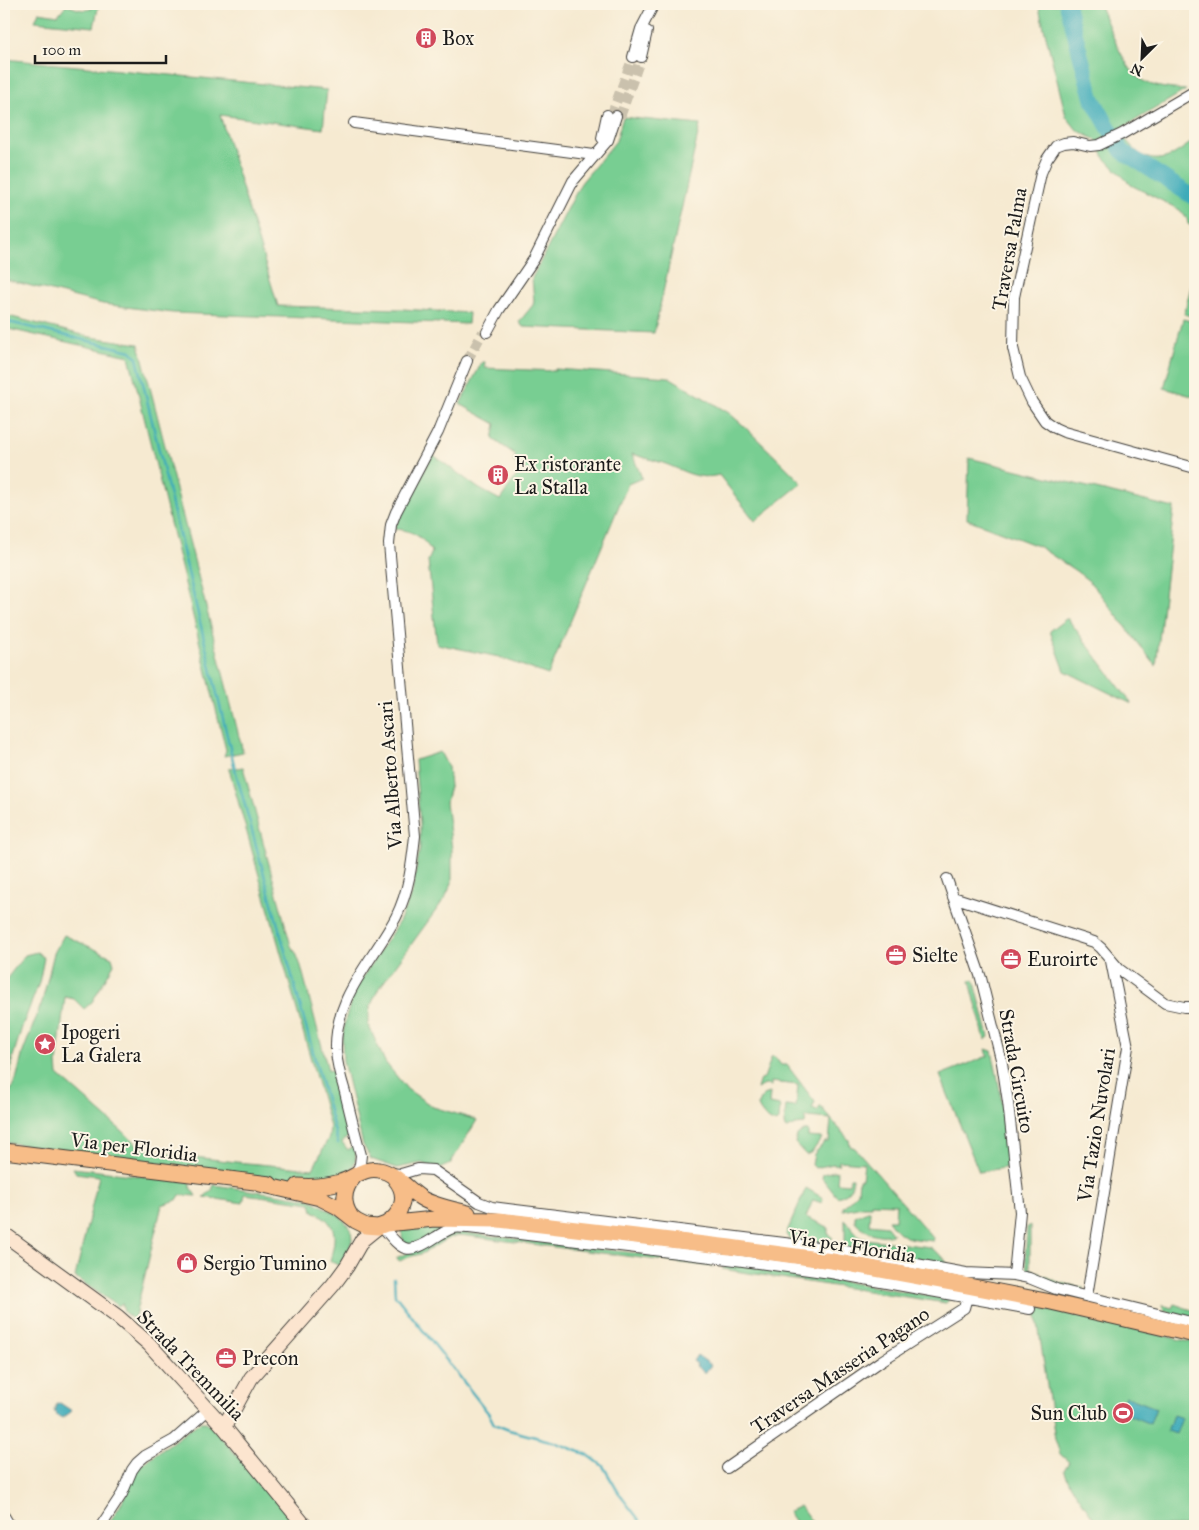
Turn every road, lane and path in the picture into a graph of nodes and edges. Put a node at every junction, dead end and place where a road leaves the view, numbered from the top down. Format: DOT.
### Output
graph roads {
  1 [pos="654,4"];
  2 [pos="635,57"];
  3 [pos="1195,91"];
  4 [pos="613,116"];
  5 [pos="354,123"];
  6 [pos="594,155"];
  7 [pos="485,332"];
  8 [pos="470,361"];
  9 [pos="1195,468"];
  10 [pos="947,879"];
  11 [pos="953,898"];
  12 [pos="1111,960"];
  13 [pos="1195,1007"];
  14 [pos="4,1150"];
  15 [pos="361,1155"];
  16 [pos="418,1169"];
  17 [pos="386,1173"];
  18 [pos="355,1176"];
  19 [pos="260,1184"];
  20 [pos="405,1191"];
  21 [pos="353,1218"];
  22 [pos="499,1220"];
  23 [pos="382,1226"];
  24 [pos="4,1234"];
  25 [pos="355,1250"];
  26 [pos="1014,1275"];
  27 [pos="1087,1296"];
  28 [pos="967,1297"];
  29 [pos="1030,1309"];
  30 [pos="1195,1323"];
  31 [pos="1195,1335"];
  32 [pos="208,1410"];
  33 [pos="224,1427"];
  34 [pos="727,1468"];
  35 [pos="4,1516"];
  36 [pos="10,1526"];
  37 [pos="101,1526"];
  38 [pos="304,1526"];
  1 -- 2 [label="street"];
  3 -- 9 [label="street, Traversa Palma"];
  4 -- 6 [label="street"];
  5 -- 6 [label="street"];
  6 -- 7 [label="street"];
  8 -- 15 [label="street, Via Alberto Ascari"];
  10 -- 11 [label="street, Strada Circuito"];
  11 -- 12 [label="street"];
  11 -- 26 [label="street, Strada Circuito"];
  12 -- 13 [label="street"];
  12 -- 27 [label="street, Via Tazio Nuvolari"];
  14 -- 19 [label="main road, Via per Floridia"];
  15 -- 17 [label="street"];
  15 -- 18 [label="street"];
  16 -- 17 [label="street"];
  16 -- 20 [label="street"];
  16 -- 26 [label="street"];
  17 -- 18 [label="main road"];
  17 -- 20 [label="main road"];
  18 -- 19 [label="main road"];
  18 -- 21 [label="main road"];
  19 -- 21 [label="main road"];
  20 -- 22 [label="main road"];
  20 -- 23 [label="main road"];
  21 -- 23 [label="main road"];
  21 -- 25 [label="main road"];
  22 -- 23 [label="main road"];
  22 -- 31 [label="main road, Via per Floridia"];
  23 -- 25 [label="main road"];
  23 -- 28 [label="street"];
  24 -- 32 [label="main road, Strada Tremmilia"];
  25 -- 33 [label="main road"];
  26 -- 27 [label="street"];
  27 -- 30 [label="street"];
  28 -- 29 [label="street"];
  28 -- 34 [label="street, Traversa Masseria Pagano"];
  32 -- 33 [label="main road, Strada Tremmilia"];
  32 -- 37 [label="street"];
  33 -- 38 [label="main road, Strada Tremmilia"];
  35 -- 36 [label="street"];
}
